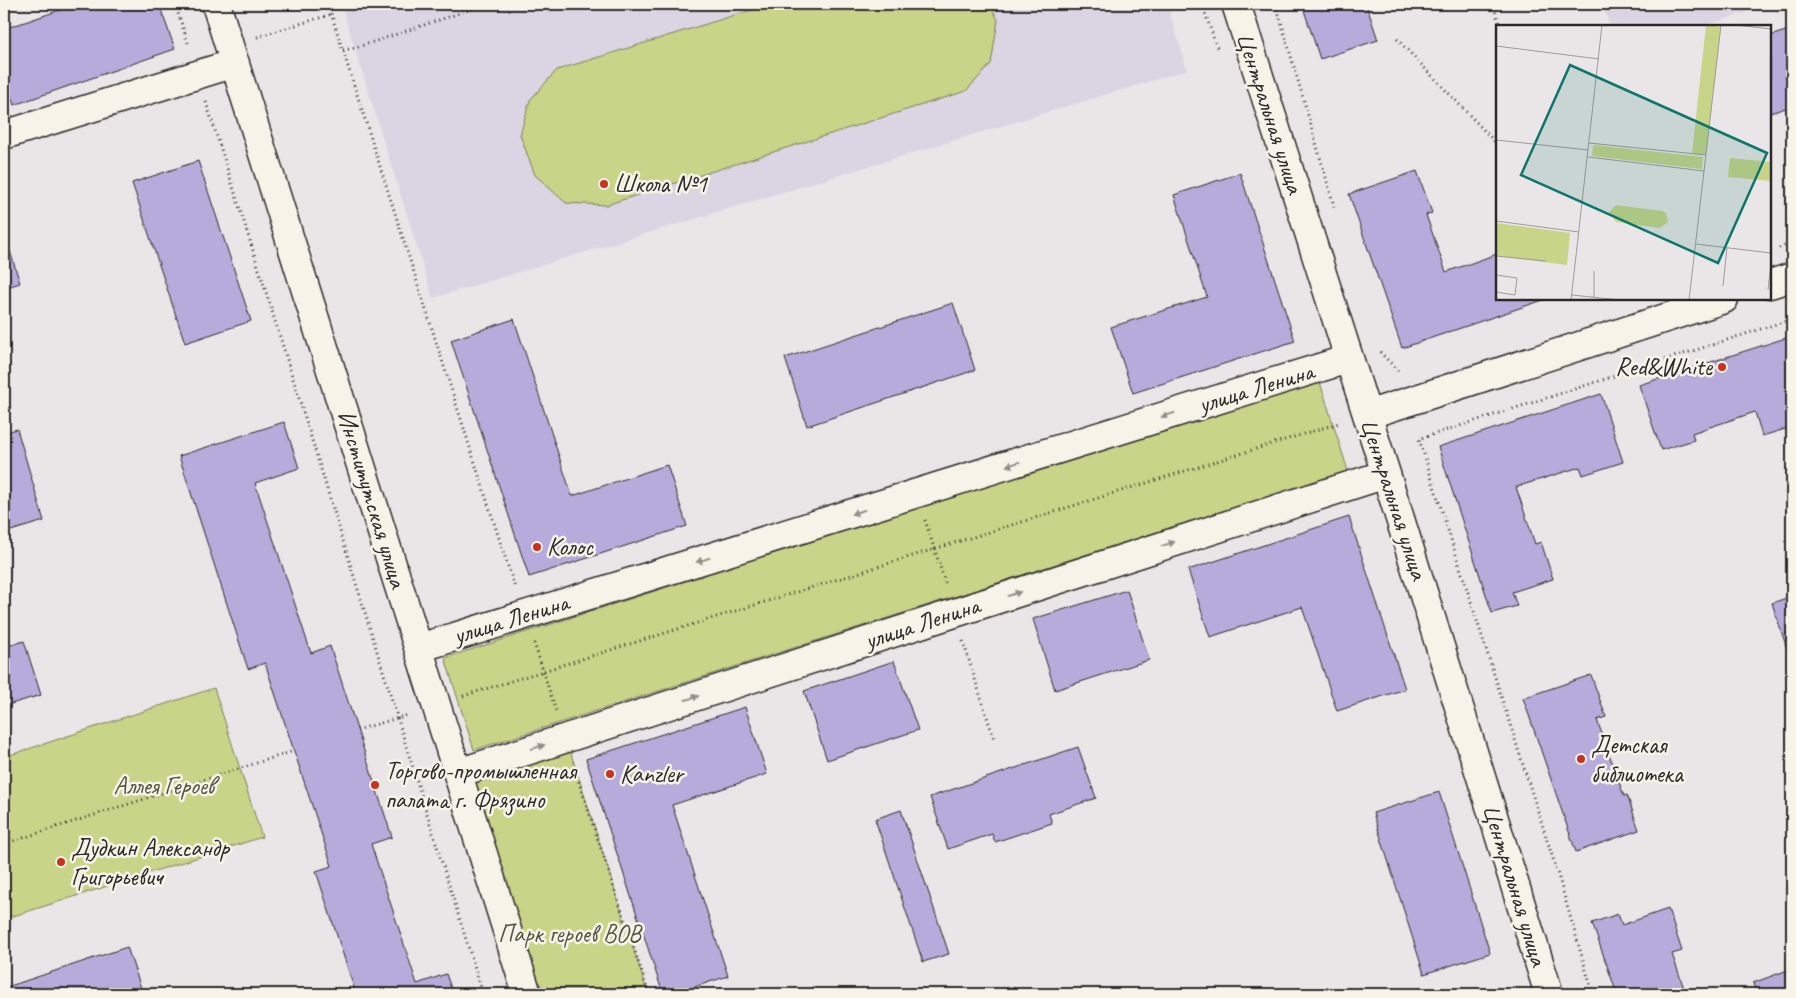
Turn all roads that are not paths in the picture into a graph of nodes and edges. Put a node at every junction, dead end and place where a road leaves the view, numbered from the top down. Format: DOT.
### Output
graph roads {
  1 [pos="216,4"];
  2 [pos="1236,4"];
  3 [pos="232,54"];
  4 [pos="4,135"];
  5 [pos="1792,277"];
  6 [pos="1771,284"];
  7 [pos="1721,300"];
  8 [pos="1348,359"];
  9 [pos="1367,415"];
  10 [pos="1386,474"];
  11 [pos="419,648"];
  12 [pos="458,773"];
  13 [pos="528,994"];
  14 [pos="1548,994"];
  1 -- 3 [label="street, Институтская улица"];
  2 -- 8 [label="street, Центральная улица"];
  3 -- 4 [label="street"];
  3 -- 11 [label="street, Институтская улица"];
  5 -- 6 [label="street"];
  7 -- 9 [label="street"];
  8 -- 9 [label="street, Центральная улица"];
  8 -- 11 [label="street, улица Ленина, one-way"];
  9 -- 10 [label="street, Центральная улица"];
  12 -- 10 [label="street, улица Ленина, one-way"];
  10 -- 14 [label="street, Центральная улица"];
  11 -- 12 [label="street, Институтская улица"];
  12 -- 13 [label="street, Институтская улица"];
}
